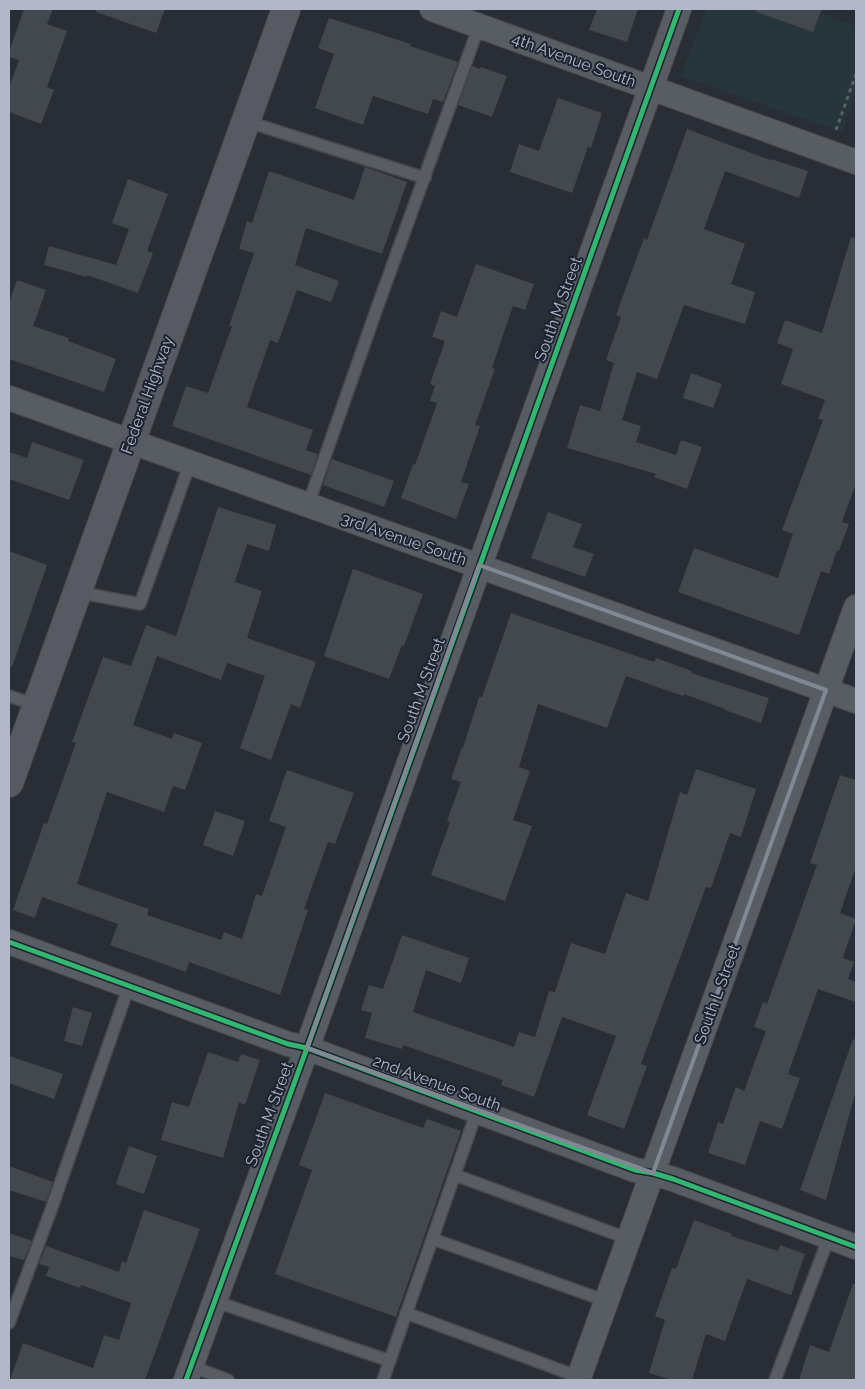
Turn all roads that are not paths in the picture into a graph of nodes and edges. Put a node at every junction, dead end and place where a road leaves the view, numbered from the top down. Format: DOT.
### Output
graph roads {
  1 [pos="286,9"];
  2 [pos="432,9"];
  3 [pos="679,9"];
  4 [pos="480,26"];
  5 [pos="650,88"];
  6 [pos="245,121"];
  7 [pos="856,162"];
  8 [pos="424,178"];
  9 [pos="9,398"];
  10 [pos="130,442"];
  11 [pos="190,463"];
  12 [pos="308,505"];
  13 [pos="479,566"];
  14 [pos="77,592"];
  15 [pos="856,607"];
  16 [pos="826,690"];
  17 [pos="9,696"];
  18 [pos="856,701"];
  19 [pos="36,705"];
  20 [pos="9,783"];
  21 [pos="9,942"];
  22 [pos="129,986"];
  23 [pos="307,1048"];
  24 [pos="477,1111"];
  25 [pos="652,1172"];
  26 [pos="455,1175"];
  27 [pos="829,1237"];
  28 [pos="433,1239"];
  29 [pos="629,1239"];
  30 [pos="856,1247"];
  31 [pos="214,1300"];
  32 [pos="606,1301"];
  33 [pos="406,1313"];
  34 [pos="9,1323"];
  35 [pos="390,1361"];
  36 [pos="188,1373"];
  37 [pos="579,1379"];
  38 [pos="228,1380"];
  39 [pos="383,1380"];
  40 [pos="774,1380"];
  1 -- 6 [label="main road, Federal Highway"];
  2 -- 4 [label="street, 4th Avenue South"];
  3 -- 5 [label="street, South M Street"];
  4 -- 5 [label="street, 4th Avenue South"];
  4 -- 8 [label="lane"];
  5 -- 7 [label="street, 4th Avenue South"];
  5 -- 13 [label="street, South M Street"];
  6 -- 8 [label="lane"];
  6 -- 10 [label="main road, Federal Highway"];
  8 -- 12 [label="lane"];
  9 -- 10 [label="street, 3rd Avenue South"];
  10 -- 11 [label="street, 3rd Avenue South"];
  10 -- 14 [label="main road, Federal Highway"];
  11 -- 12 [label="street, 3rd Avenue South"];
  11 -- 14 [label="lane"];
  12 -- 13 [label="street, 3rd Avenue South"];
  13 -- 16 [label="street, 3rd Avenue South"];
  13 -- 23 [label="street, South M Street"];
  14 -- 19 [label="main road, Federal Highway"];
  15 -- 16 [label="street, South L Street"];
  16 -- 18 [label="street, 3rd Avenue South"];
  16 -- 25 [label="street, South L Street"];
  17 -- 19 [label="lane"];
  19 -- 20 [label="main road, Federal Highway"];
  21 -- 22 [label="street, 2nd Avenue South"];
  22 -- 23 [label="street, 2nd Avenue South"];
  22 -- 34 [label="lane"];
  23 -- 24 [label="street, 2nd Avenue South"];
  23 -- 31 [label="street, South M Street"];
  24 -- 25 [label="street, 2nd Avenue South"];
  24 -- 26 [label="lane"];
  25 -- 27 [label="street, 2nd Avenue South"];
  25 -- 29 [label="street, South L Street"];
  26 -- 28 [label="lane"];
  26 -- 29 [label="lane"];
  27 -- 30 [label="street, 2nd Avenue South"];
  27 -- 40 [label="lane"];
  28 -- 32 [label="lane"];
  28 -- 33 [label="lane"];
  29 -- 32 [label="street, South L Street"];
  31 -- 35 [label="lane"];
  31 -- 36 [label="street, South M Street"];
  32 -- 37 [label="street, South L Street"];
  33 -- 35 [label="lane"];
  33 -- 37 [label="lane"];
  35 -- 39 [label="lane"];
  36 -- 38 [label="lane"];
}
